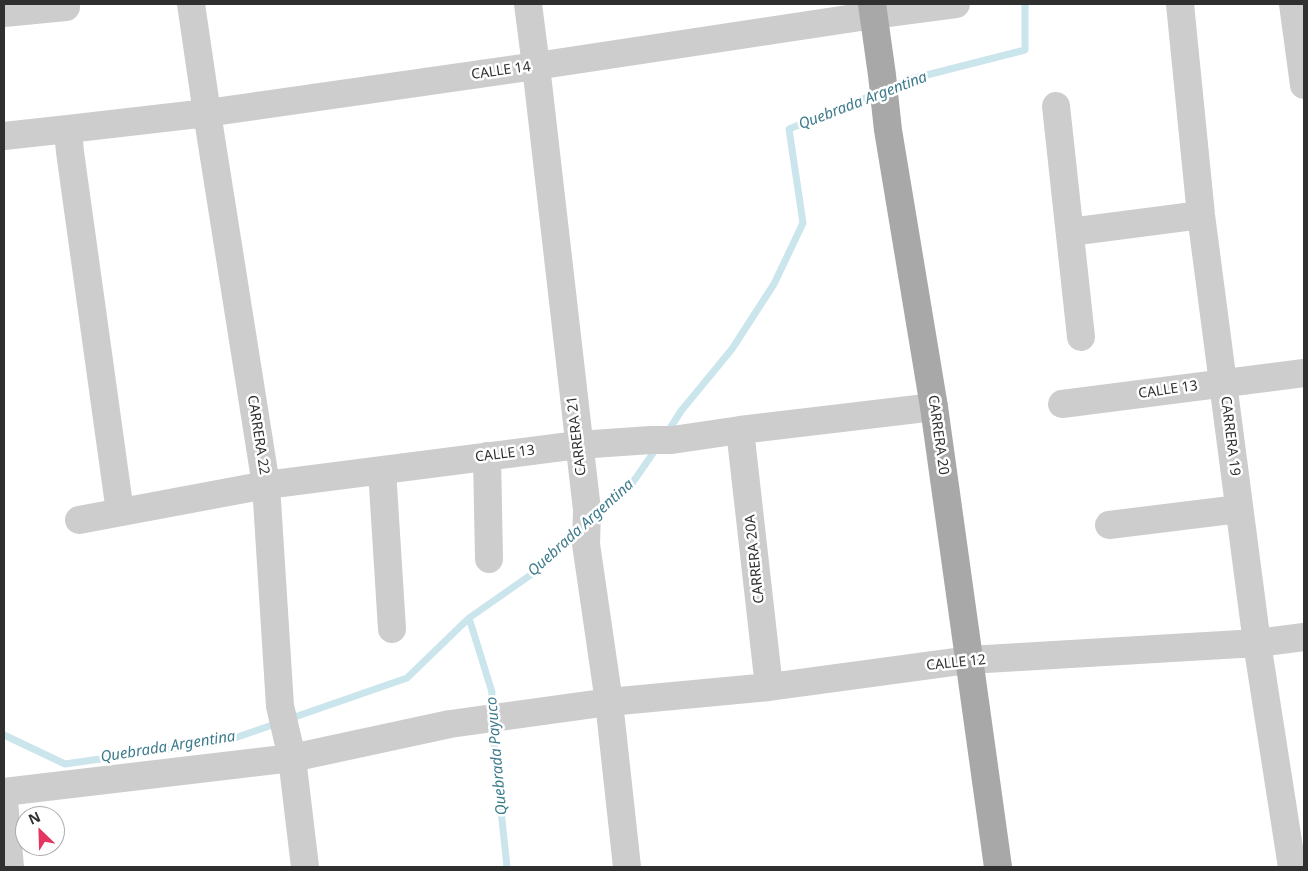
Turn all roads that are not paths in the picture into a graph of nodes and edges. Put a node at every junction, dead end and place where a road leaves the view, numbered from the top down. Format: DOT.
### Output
graph roads {
  1 [pos="66,4"];
  2 [pos="191,4"];
  3 [pos="528,4"];
  4 [pos="956,4"];
  5 [pos="1180,4"];
  6 [pos="1293,4"];
  7 [pos="873,9"];
  8 [pos="4,13"];
  9 [pos="536,66"];
  10 [pos="1304,85"];
  11 [pos="1056,106"];
  12 [pos="207,113"];
  13 [pos="4,136"];
  14 [pos="69,140"];
  15 [pos="1201,215"];
  16 [pos="1070,232"];
  17 [pos="1081,336"];
  18 [pos="1304,373"];
  19 [pos="1223,383"];
  20 [pos="1062,404"];
  21 [pos="934,407"];
  22 [pos="740,430"];
  23 [pos="578,445"];
  24 [pos="488,456"];
  25 [pos="382,470"];
  26 [pos="266,485"];
  27 [pos="1239,509"];
  28 [pos="120,512"];
  29 [pos="79,520"];
  30 [pos="1109,525"];
  31 [pos="489,559"];
  32 [pos="392,629"];
  33 [pos="1304,637"];
  34 [pos="1257,643"];
  35 [pos="969,660"];
  36 [pos="769,687"];
  37 [pos="609,702"];
  38 [pos="292,758"];
  39 [pos="4,792"];
  40 [pos="4,801"];
  41 [pos="10,867"];
  42 [pos="304,867"];
  43 [pos="627,867"];
  44 [pos="998,867"];
  45 [pos="1292,867"];
  1 -- 8 [label="street"];
  2 -- 12 [label="street, CARRERA 22"];
  3 -- 9 [label="street, CARRERA 21"];
  4 -- 7 [label="street, CALLE 14"];
  5 -- 15 [label="street, CARRERA 19"];
  6 -- 10 [label="street"];
  7 -- 9 [label="street, CALLE 14"];
  7 -- 21 [label="main road, CARRERA 20"];
  9 -- 12 [label="street, CALLE 14"];
  9 -- 23 [label="street, CARRERA 21"];
  11 -- 16 [label="street"];
  12 -- 14 [label="street, CALLE 14"];
  12 -- 26 [label="street, CARRERA 22"];
  13 -- 14 [label="street, CALLE 14"];
  14 -- 28 [label="street"];
  15 -- 16 [label="street"];
  15 -- 19 [label="street, CARRERA 19"];
  16 -- 17 [label="street"];
  18 -- 19 [label="street, CALLE 13"];
  19 -- 20 [label="street, CALLE 13"];
  19 -- 27 [label="street, CARRERA 19"];
  21 -- 22 [label="street, CALLE 13"];
  21 -- 35 [label="main road, CARRERA 20"];
  22 -- 23 [label="street, CALLE 13"];
  22 -- 36 [label="street, CARRERA 20A"];
  23 -- 24 [label="street, CALLE 13"];
  23 -- 37 [label="street, CARRERA 21"];
  24 -- 25 [label="street, CALLE 13"];
  24 -- 31 [label="street"];
  25 -- 26 [label="street, CALLE 13"];
  25 -- 32 [label="street"];
  26 -- 28 [label="street, CALLE 13"];
  26 -- 38 [label="street, CARRERA 22"];
  27 -- 30 [label="street"];
  27 -- 34 [label="street, CARRERA 19"];
  28 -- 29 [label="street, CALLE 13"];
  33 -- 34 [label="street, CALLE 12"];
  34 -- 35 [label="street, CALLE 12"];
  34 -- 45 [label="street, CARRERA 19"];
  35 -- 36 [label="street, CALLE 12"];
  35 -- 44 [label="main road, CARRERA 20"];
  36 -- 37 [label="street, CALLE 12"];
  37 -- 38 [label="street, CALLE 12"];
  37 -- 43 [label="street, CARRERA 21"];
  38 -- 39 [label="street, CALLE 12"];
  38 -- 42 [label="street, CARRERA 22"];
  40 -- 41 [label="street"];
}
